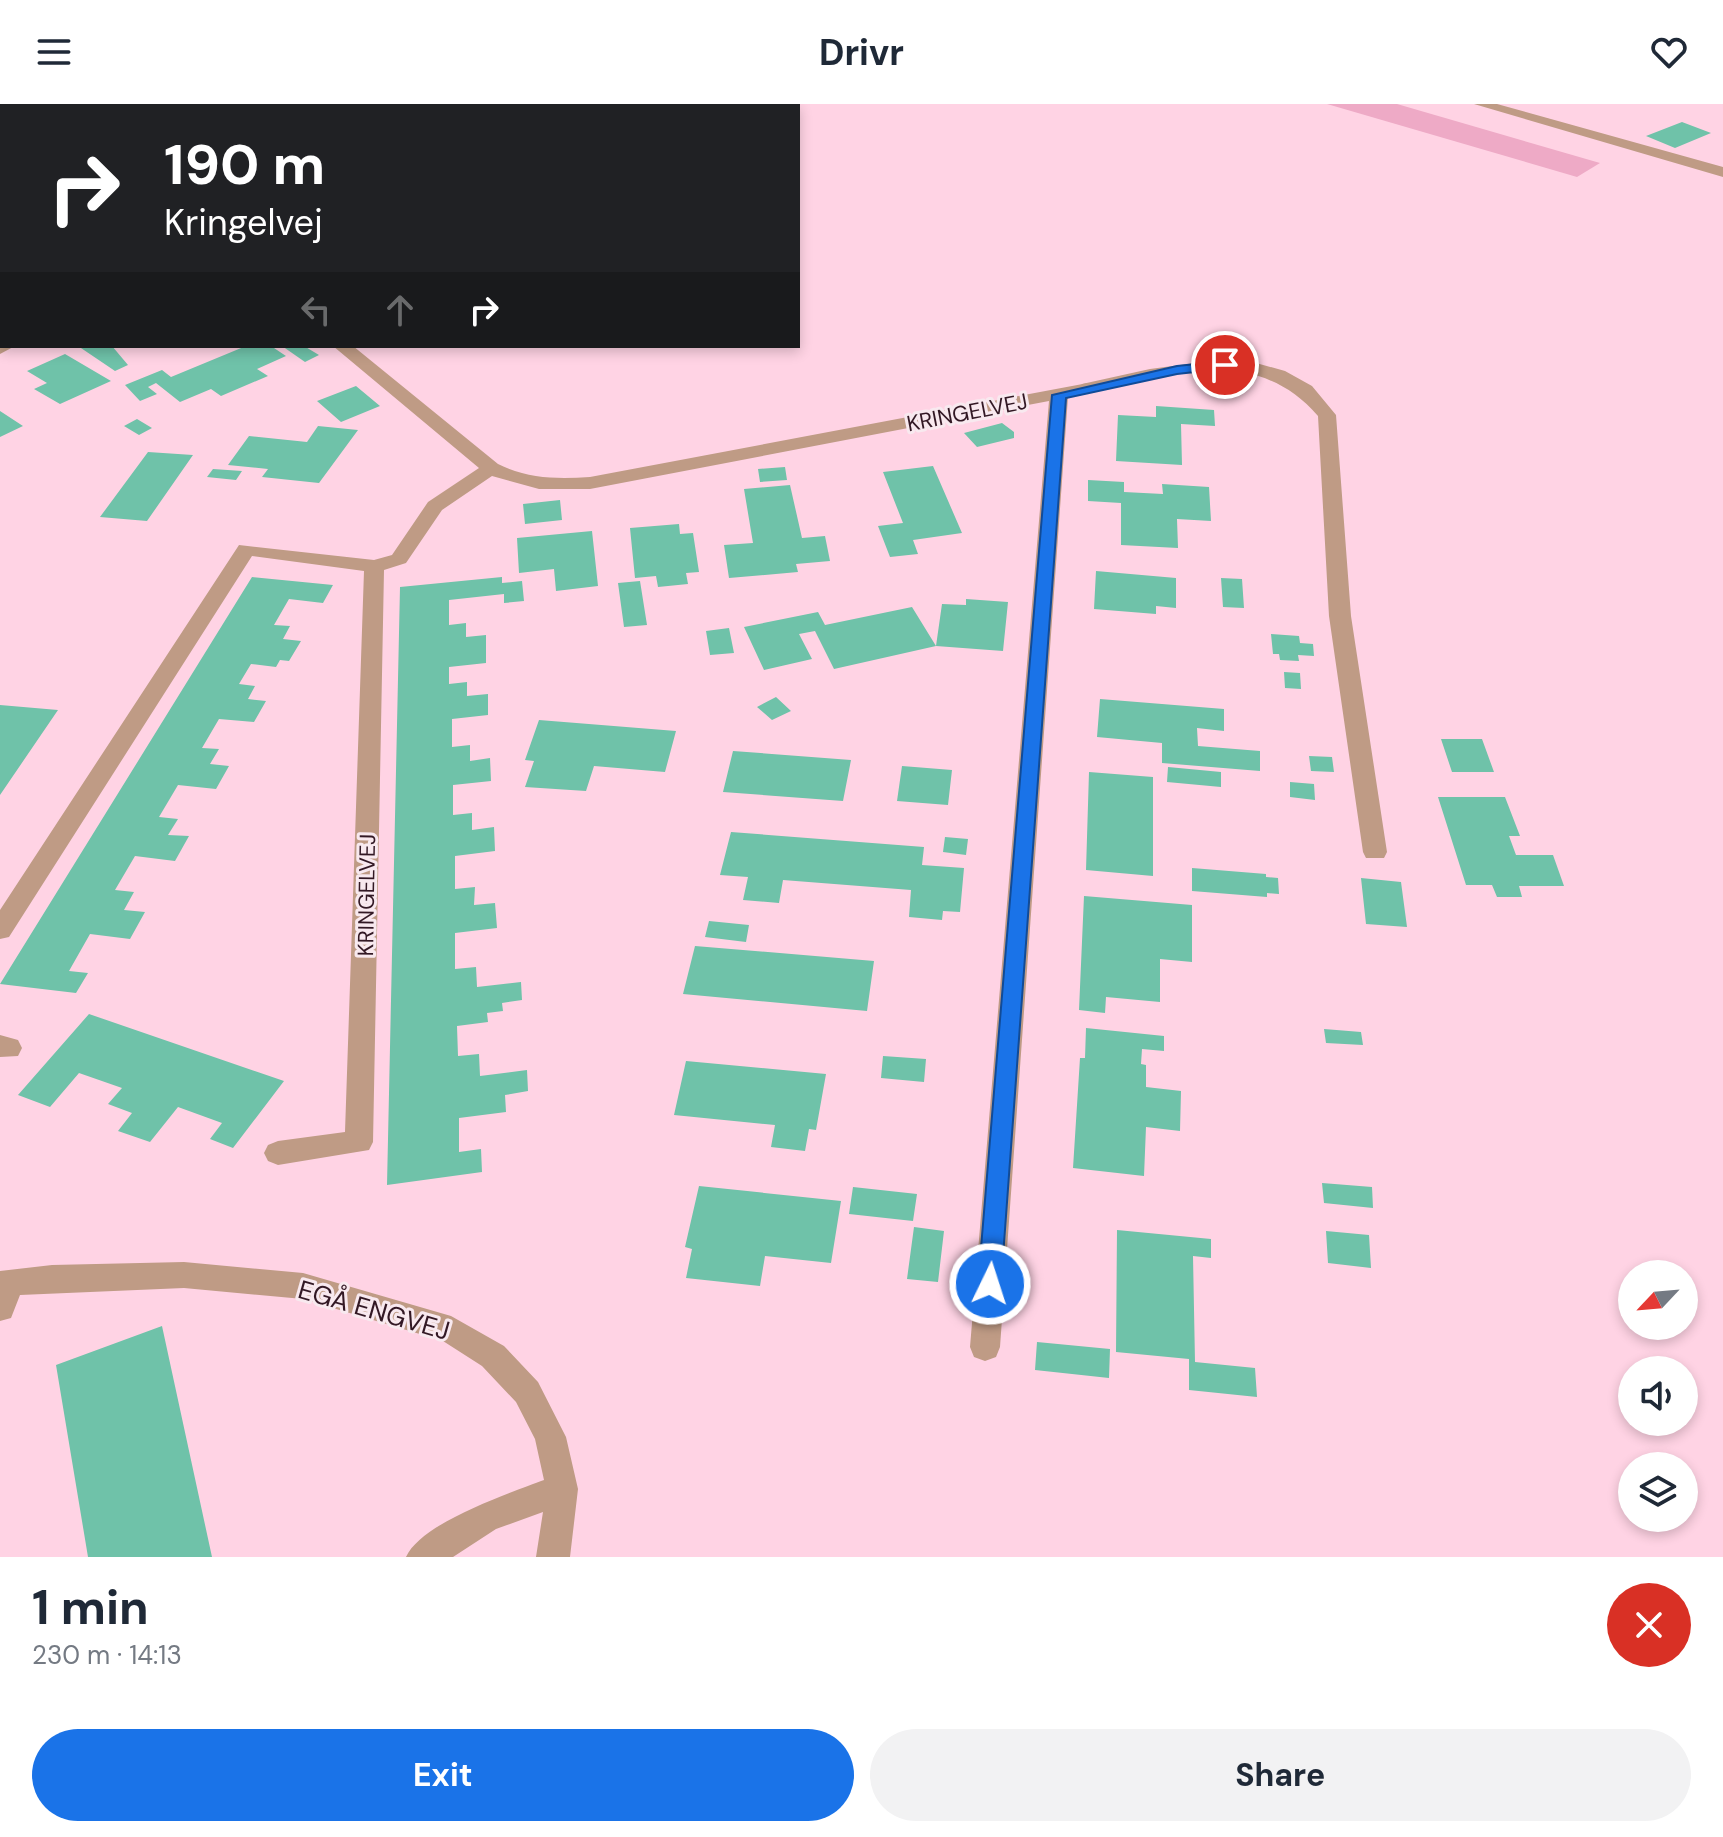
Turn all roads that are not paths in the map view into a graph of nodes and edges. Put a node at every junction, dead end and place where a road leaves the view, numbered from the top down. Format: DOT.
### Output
graph roads {
  1 [pos="1481,104"];
  2 [pos="1723,172"];
  3 [pos="344,348"];
  4 [pos="1059,395"];
  5 [pos="491,468"];
  6 [pos="374,566"];
  7 [pos="1375,852"];
  8 [pos="0,930"];
  9 [pos="278,1153"];
  10 [pos="3,1292"];
  11 [pos="985,1347"];
  12 [pos="562,1489"];
  13 [pos="423,1557"];
  14 [pos="553,1557"];
  1 -- 2 [label="street"];
  3 -- 5 [label="street, KRINGELVEJ"];
  4 -- 5 [label="street, KRINGELVEJ"];
  4 -- 7 [label="street, KRINGELVEJ"];
  4 -- 11 [label="street"];
  5 -- 6 [label="street"];
  6 -- 8 [label="street"];
  6 -- 9 [label="street, KRINGELVEJ"];
  10 -- 12 [label="street, EGÅ ENGVEJ"];
  12 -- 13 [label="street"];
  12 -- 14 [label="street, EGÅ ENGVEJ"];
}
